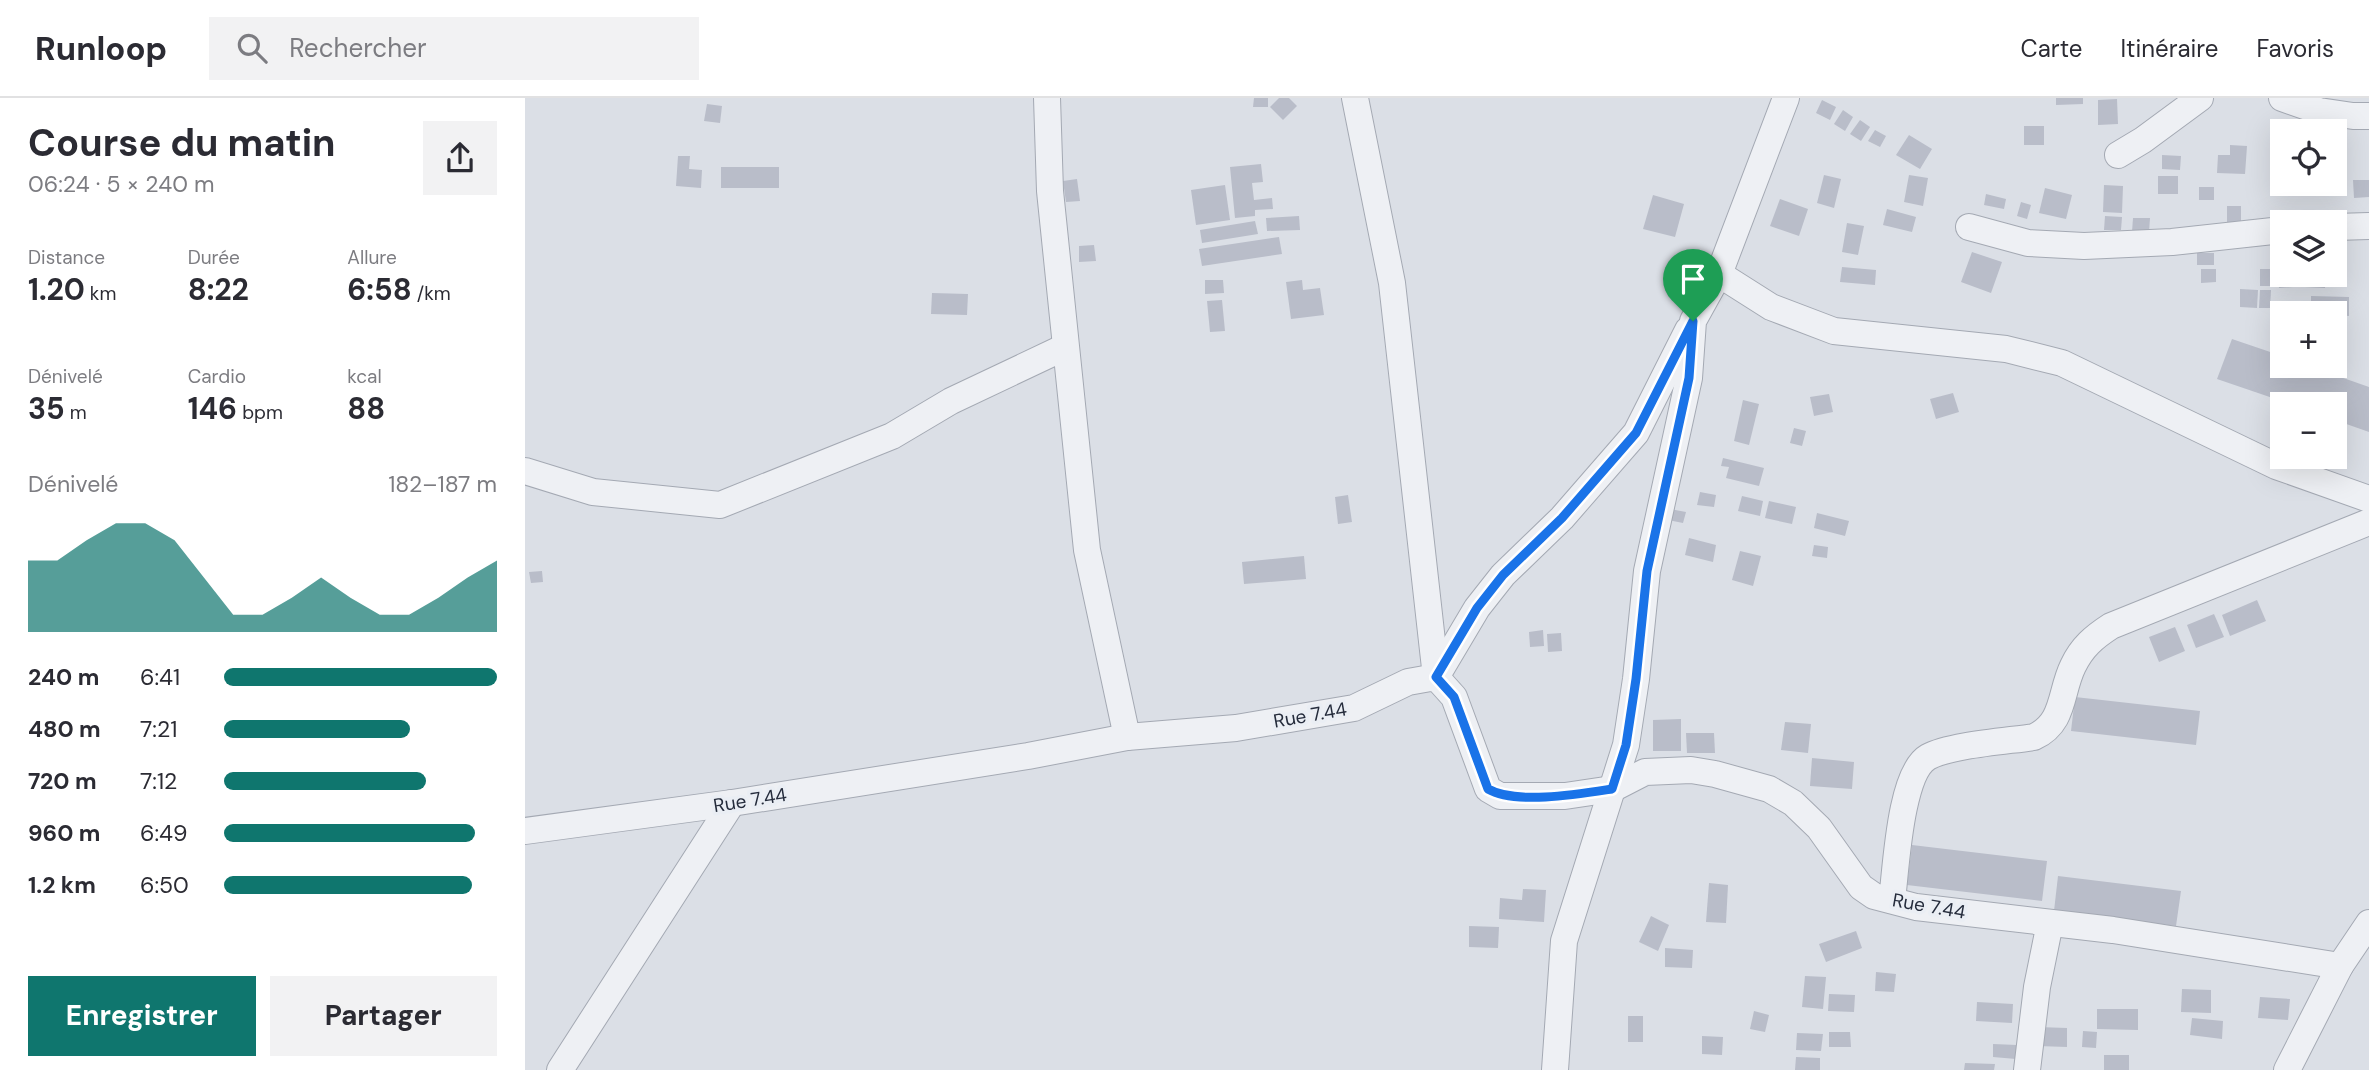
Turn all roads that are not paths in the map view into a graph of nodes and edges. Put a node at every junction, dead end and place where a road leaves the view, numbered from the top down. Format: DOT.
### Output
graph roads {
  1 [pos="1047,98"];
  2 [pos="1355,98"];
  3 [pos="1786,98"];
  4 [pos="2200,98"];
  5 [pos="2282,98"];
  6 [pos="2369,116"];
  7 [pos="2118,155"];
  8 [pos="2369,226"];
  9 [pos="1969,227"];
  10 [pos="2347,227"];
  11 [pos="2270,231"];
  12 [pos="1719,274"];
  13 [pos="1693,321"];
  14 [pos="1065,347"];
  15 [pos="525,471"];
  16 [pos="2369,499"];
  17 [pos="2369,522"];
  18 [pos="1436,677"];
  19 [pos="1127,737"];
  20 [pos="1612,789"];
  21 [pos="732,803"];
  22 [pos="525,831"];
  23 [pos="1892,900"];
  24 [pos="2050,923"];
  25 [pos="2369,923"];
  26 [pos="2352,962"];
  27 [pos="559,1070"];
  28 [pos="1555,1070"];
  29 [pos="2027,1070"];
  30 [pos="2287,1070"];
  1 -- 14 [label="street"];
  2 -- 18 [label="street"];
  3 -- 12 [label="street"];
  4 -- 7 [label="street"];
  5 -- 6 [label="street"];
  8 -- 10 [label="street"];
  9 -- 11 [label="street"];
  12 -- 13 [label="street"];
  12 -- 16 [label="street"];
  13 -- 18 [label="street"];
  13 -- 20 [label="street"];
  14 -- 15 [label="street"];
  14 -- 19 [label="street"];
  17 -- 23 [label="street"];
  18 -- 19 [label="street, Rue 7.44"];
  18 -- 20 [label="street, Rue 7.44"];
  19 -- 21 [label="street, Rue 7.44"];
  20 -- 23 [label="street, Rue 7.44"];
  20 -- 28 [label="street"];
  21 -- 22 [label="street, Rue 7.44"];
  21 -- 27 [label="street"];
  23 -- 24 [label="street, Rue 7.44"];
  24 -- 26 [label="street, Rue 7.44"];
  24 -- 29 [label="street"];
  25 -- 26 [label="street"];
  26 -- 30 [label="street"];
}
